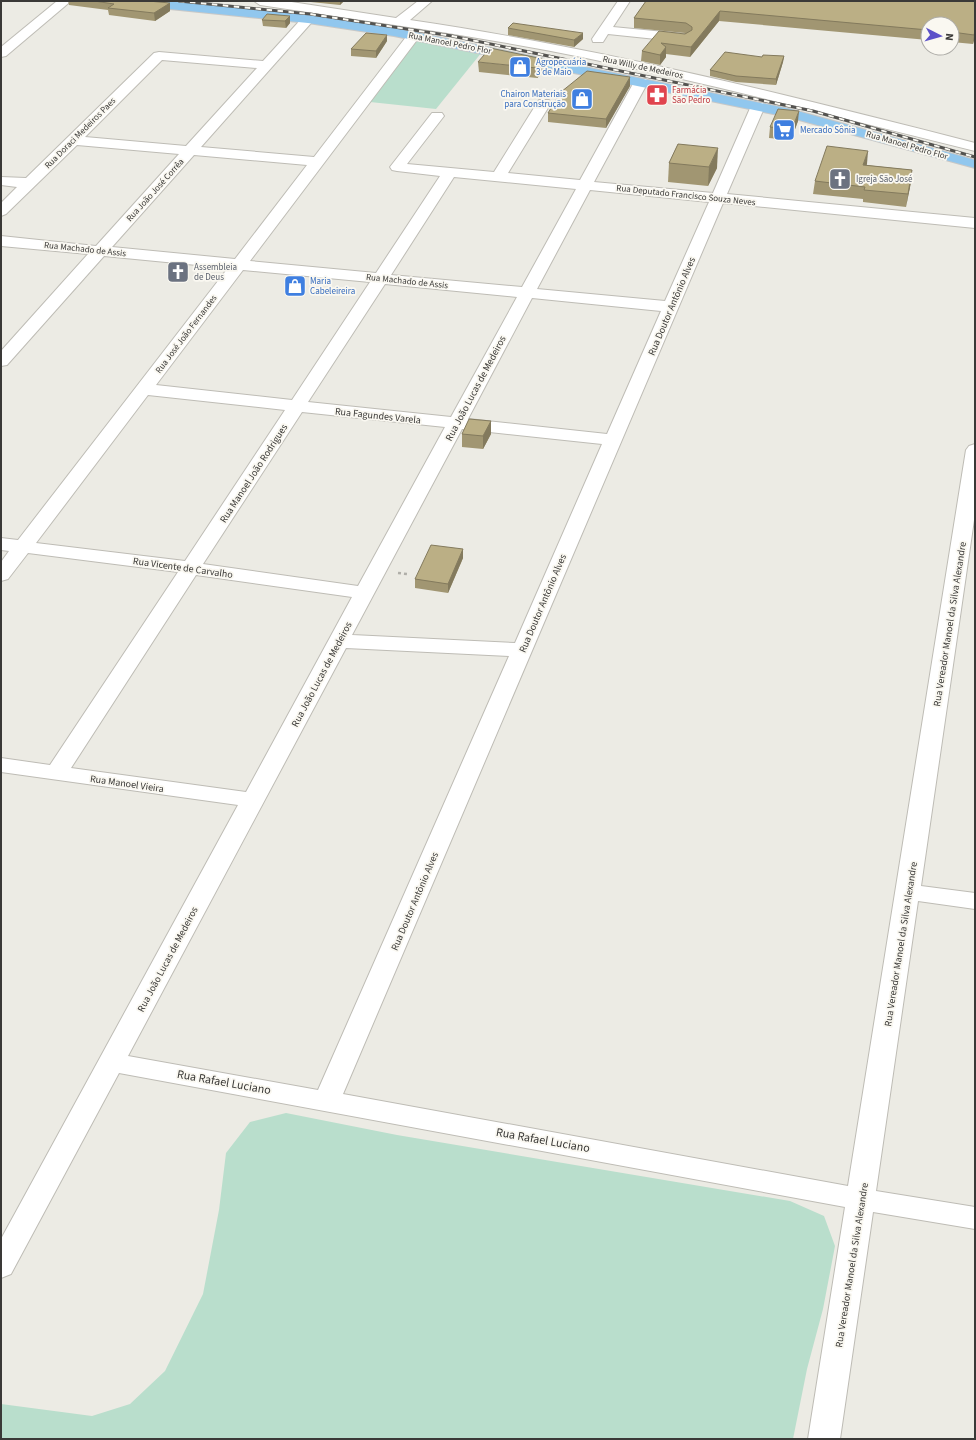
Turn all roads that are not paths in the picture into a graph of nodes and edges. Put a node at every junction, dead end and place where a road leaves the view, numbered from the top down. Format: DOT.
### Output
graph roads {
  1 [pos="65,1"];
  2 [pos="130,1"];
  3 [pos="265,1"];
  4 [pos="354,1"];
  5 [pos="426,1"];
  6 [pos="624,1"];
  7 [pos="344,13"];
  8 [pos="308,19"];
  9 [pos="400,21"];
  10 [pos="605,30"];
  11 [pos="460,31"];
  12 [pos="414,36"];
  13 [pos="685,38"];
  14 [pos="444,42"];
  15 [pos="1,53"];
  16 [pos="586,54"];
  17 [pos="268,65"];
  18 [pos="641,82"];
  19 [pos="544,103"];
  20 [pos="758,106"];
  21 [pos="437,116"];
  22 [pos="73,140"];
  23 [pos="974,144"];
  24 [pos="190,151"];
  25 [pos="317,162"];
  26 [pos="975,164"];
  27 [pos="450,172"];
  28 [pos="498,177"];
  29 [pos="1,181"];
  30 [pos="30,183"];
  31 [pos="585,185"];
  32 [pos="718,198"];
  33 [pos="1,211"];
  34 [pos="975,223"];
  35 [pos="1,241"];
  36 [pos="100,251"];
  37 [pos="239,264"];
  38 [pos="380,278"];
  39 [pos="526,293"];
  40 [pos="670,307"];
  41 [pos="1,361"];
  42 [pos="143,390"];
  43 [pos="297,406"];
  44 [pos="456,423"];
  45 [pos="613,440"];
  46 [pos="975,450"];
  47 [pos="1,544"];
  48 [pos="23,546"];
  49 [pos="191,568"];
  50 [pos="1,575"];
  51 [pos="364,593"];
  52 [pos="338,641"];
  53 [pos="522,650"];
  54 [pos="1,765"];
  55 [pos="56,773"];
  56 [pos="252,800"];
  57 [pos="908,892"];
  58 [pos="975,901"];
  59 [pos="111,1062"];
  60 [pos="327,1100"];
  61 [pos="861,1199"];
  62 [pos="975,1218"];
  63 [pos="1,1266"];
  64 [pos="824,1439"];
  1 -- 15 [label="street"];
  2 -- 8 [label="main road, Rua Manoel Pedro Flor"];
  3 -- 7 [label="street, Rua Willy de Medeiros"];
  4 -- 7 [label="street"];
  5 -- 9 [label="street"];
  6 -- 10 [label="street"];
  7 -- 9 [label="street, Rua Willy de Medeiros"];
  8 -- 12 [label="main road, Rua Manoel Pedro Flor"];
  8 -- 17 [label="street, Rua João José Corrêa"];
  9 -- 11 [label="street, Rua Willy de Medeiros"];
  10 -- 13 [label="street"];
  10 -- 16 [label="street"];
  11 -- 14 [label="street"];
  11 -- 16 [label="street, Rua Willy de Medeiros"];
  12 -- 14 [label="main road, Rua Manoel Pedro Flor"];
  12 -- 25 [label="street, Rua José João Fernandes"];
  14 -- 18 [label="main road, Rua Manoel Pedro Flor"];
  16 -- 23 [label="street, Rua Willy de Medeiros"];
  17 -- 22 [label="street, Rua Doraci Medeiros Paes"];
  17 -- 24 [label="street, Rua João José Corrêa"];
  18 -- 20 [label="main road, Rua Manoel Pedro Flor"];
  18 -- 31 [label="street, Rua João Lucas de Medeiros"];
  19 -- 28 [label="street"];
  20 -- 26 [label="main road, Rua Manoel Pedro Flor"];
  20 -- 32 [label="street, Rua Doutor Antônio Alves"];
  21 -- 27 [label="street, Rua Deputado Francisco Souza Neves"];
  22 -- 24 [label="street"];
  22 -- 30 [label="street, Rua Doraci Medeiros Paes"];
  24 -- 25 [label="street"];
  24 -- 36 [label="street, Rua João José Corrêa"];
  25 -- 37 [label="street, Rua José João Fernandes"];
  27 -- 28 [label="street, Rua Deputado Francisco Souza Neves"];
  27 -- 38 [label="street, Rua Manoel João Rodrigues"];
  28 -- 31 [label="street, Rua Deputado Francisco Souza Neves"];
  29 -- 30 [label="street"];
  30 -- 33 [label="street, Rua Doraci Medeiros Paes"];
  31 -- 32 [label="street, Rua Deputado Francisco Souza Neves"];
  31 -- 39 [label="street, Rua João Lucas de Medeiros"];
  32 -- 34 [label="street, Rua Deputado Francisco Souza Neves"];
  32 -- 40 [label="street, Rua Doutor Antônio Alves"];
  35 -- 36 [label="street, Rua Machado de Assis"];
  36 -- 37 [label="street, Rua Machado de Assis"];
  36 -- 41 [label="street, Rua João José Corrêa"];
  37 -- 38 [label="street, Rua Machado de Assis"];
  37 -- 42 [label="street, Rua José João Fernandes"];
  38 -- 39 [label="street, Rua Machado de Assis"];
  38 -- 43 [label="street, Rua Manoel João Rodrigues"];
  39 -- 40 [label="street, Rua Machado de Assis"];
  39 -- 44 [label="street, Rua João Lucas de Medeiros"];
  40 -- 45 [label="street, Rua Doutor Antônio Alves"];
  42 -- 43 [label="street, Rua Fagundes Varela"];
  42 -- 48 [label="street, Rua José João Fernandes"];
  43 -- 44 [label="street, Rua Fagundes Varela"];
  43 -- 49 [label="street, Rua Manoel João Rodrigues"];
  44 -- 45 [label="street, Rua Fagundes Varela"];
  44 -- 51 [label="street, Rua João Lucas de Medeiros"];
  45 -- 53 [label="street, Rua Doutor Antônio Alves"];
  46 -- 57 [label="street, Rua Vereador Manoel da Silva Alexandre"];
  47 -- 48 [label="street, Rua Vicente de Carvalho"];
  48 -- 49 [label="street, Rua Vicente de Carvalho"];
  48 -- 50 [label="street, Rua José João Fernandes"];
  49 -- 51 [label="street, Rua Vicente de Carvalho"];
  49 -- 55 [label="street, Rua Manoel João Rodrigues"];
  51 -- 52 [label="street, Rua João Lucas de Medeiros"];
  52 -- 53 [label="street"];
  52 -- 56 [label="street, Rua João Lucas de Medeiros"];
  53 -- 60 [label="street, Rua Doutor Antônio Alves"];
  54 -- 55 [label="street, Rua Manoel Vieira"];
  55 -- 56 [label="street, Rua Manoel Vieira"];
  56 -- 59 [label="street, Rua João Lucas de Medeiros"];
  57 -- 58 [label="street"];
  57 -- 61 [label="street, Rua Vereador Manoel da Silva Alexandre"];
  59 -- 60 [label="street, Rua Rafael Luciano"];
  59 -- 63 [label="street, Rua João Lucas de Medeiros"];
  60 -- 61 [label="street, Rua Rafael Luciano"];
  61 -- 62 [label="street, Rua Rafael Luciano"];
  61 -- 64 [label="street, Rua Vereador Manoel da Silva Alexandre"];
}
